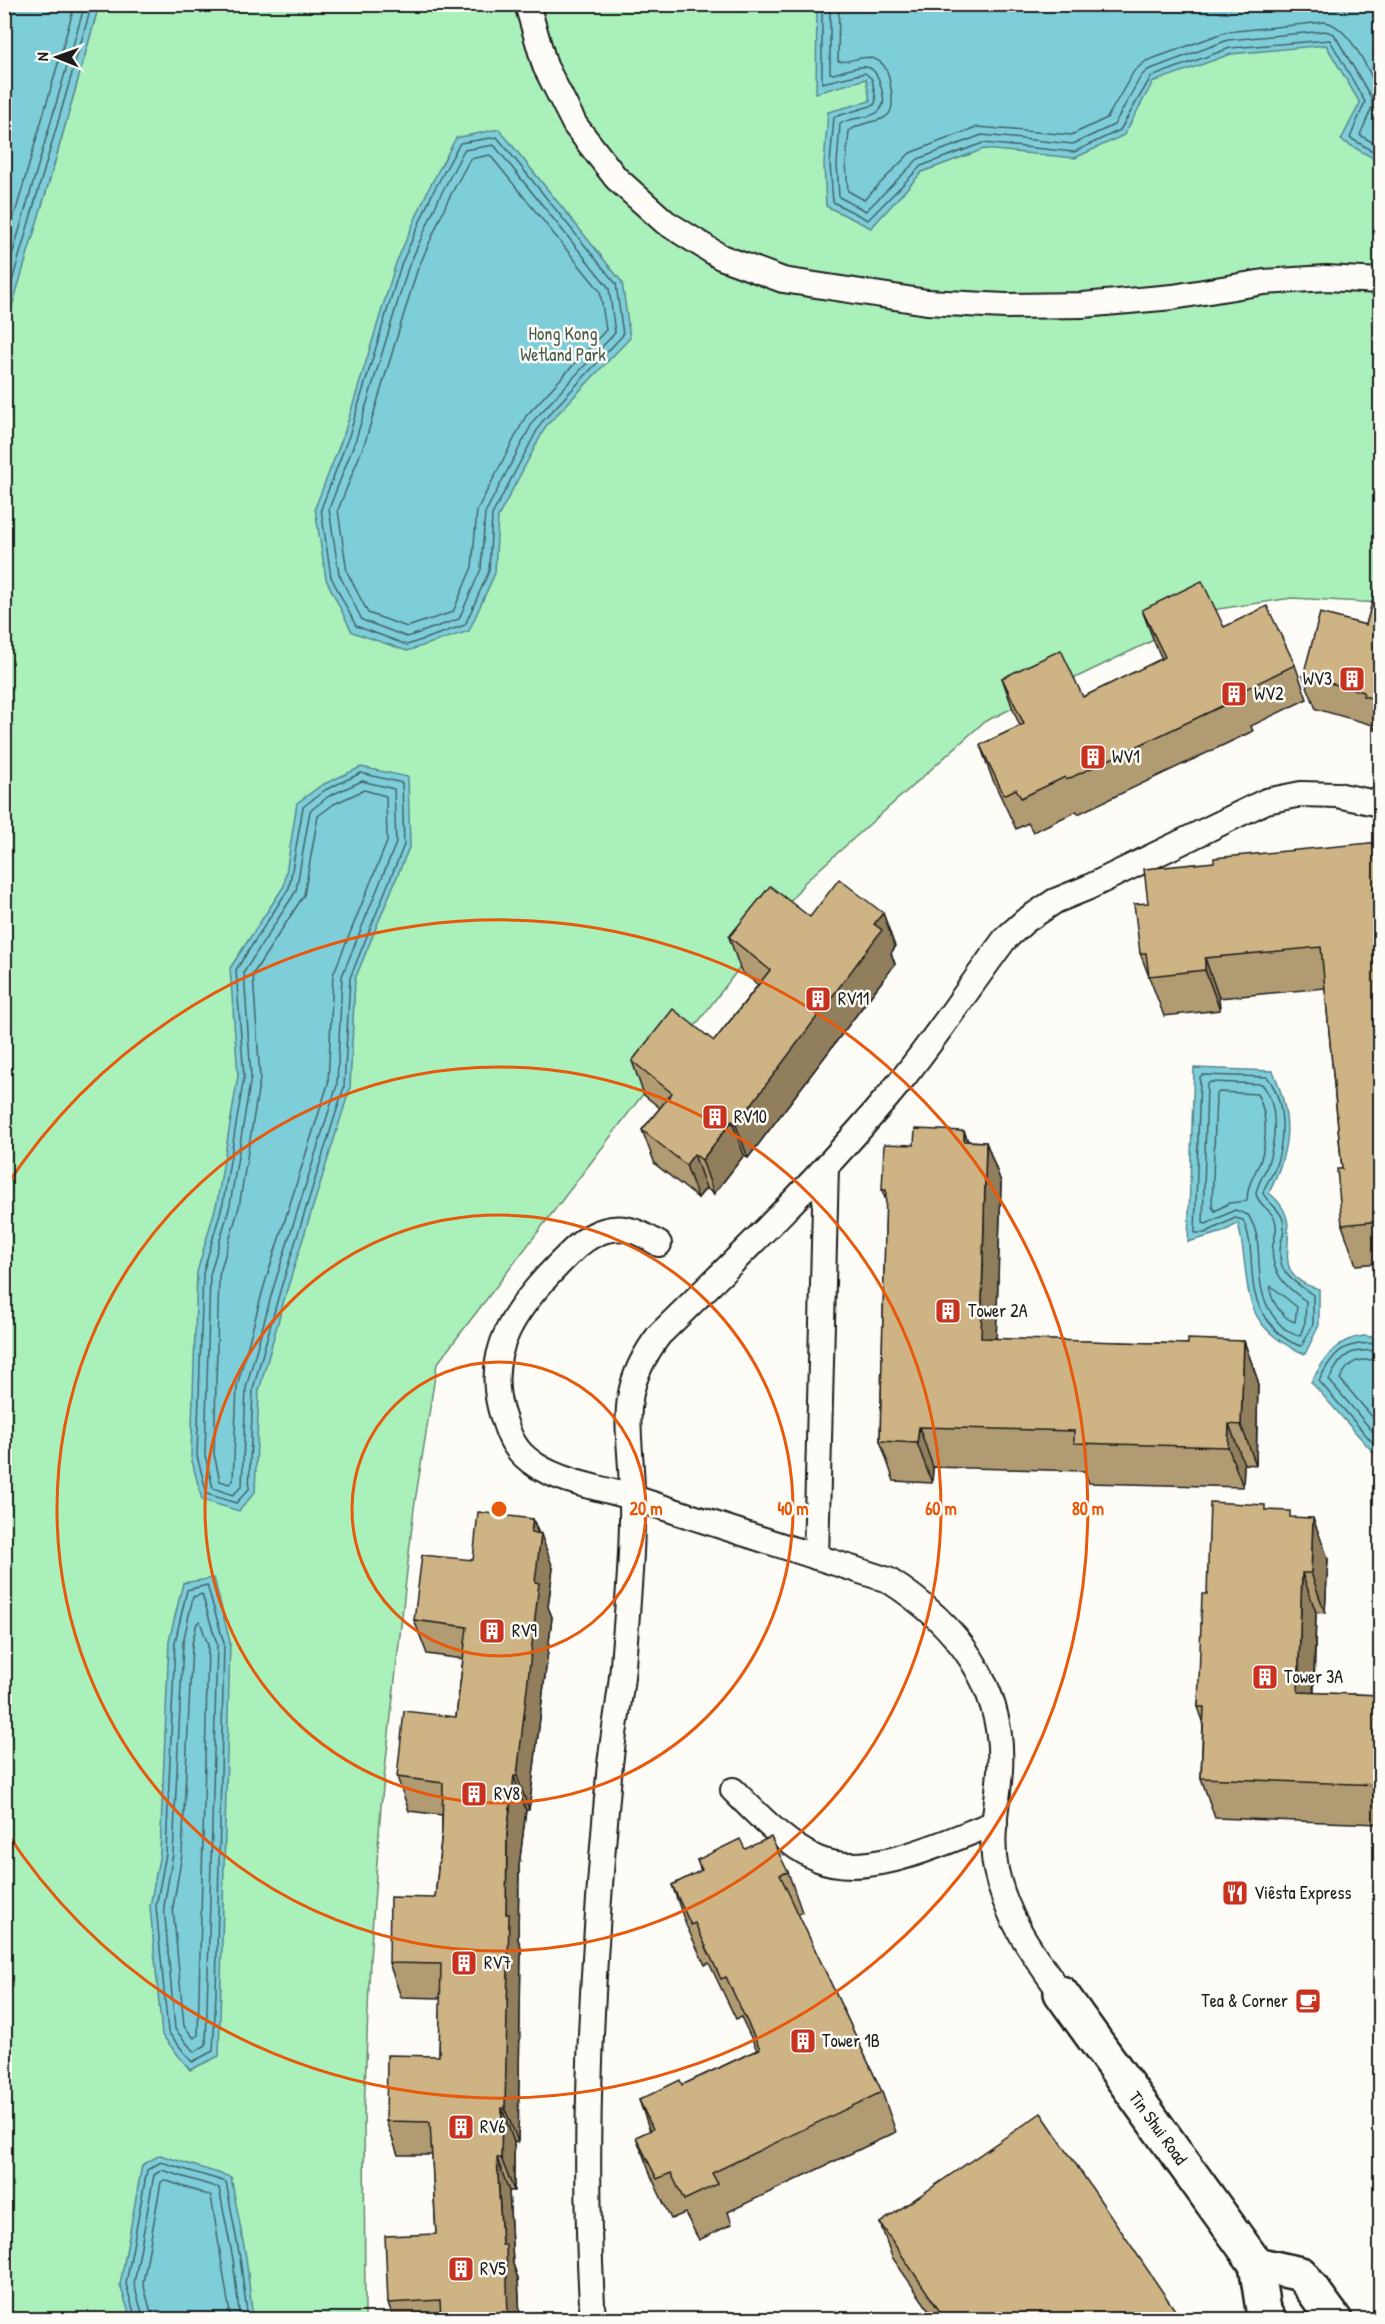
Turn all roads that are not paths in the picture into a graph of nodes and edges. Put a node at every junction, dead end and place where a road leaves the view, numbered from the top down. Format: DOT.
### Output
graph roads {
  1 [pos="527,4"];
  2 [pos="1380,281"];
  3 [pos="1380,804"];
  4 [pos="826,1167"];
  5 [pos="659,1244"];
  6 [pos="633,1497"];
  7 [pos="816,1557"];
  8 [pos="733,1790"];
  9 [pos="994,1822"];
  10 [pos="1061,1993"];
  11 [pos="1256,2264"];
  12 [pos="593,2319"];
  13 [pos="1269,2319"];
  14 [pos="1335,2319"];
  1 -- 2 [label="lane"];
  3 -- 4 [label="lane"];
  4 -- 6 [label="lane"];
  4 -- 7 [label="lane"];
  5 -- 6 [label="lane"];
  6 -- 7 [label="lane"];
  6 -- 12 [label="lane"];
  7 -- 9 [label="lane"];
  8 -- 9 [label="lane"];
  9 -- 10 [label="lane"];
  10 -- 11 [label="street, Tin Shui Road"];
  11 -- 13 [label="street, Tin Shui Road"];
  11 -- 14 [label="street"];
}
